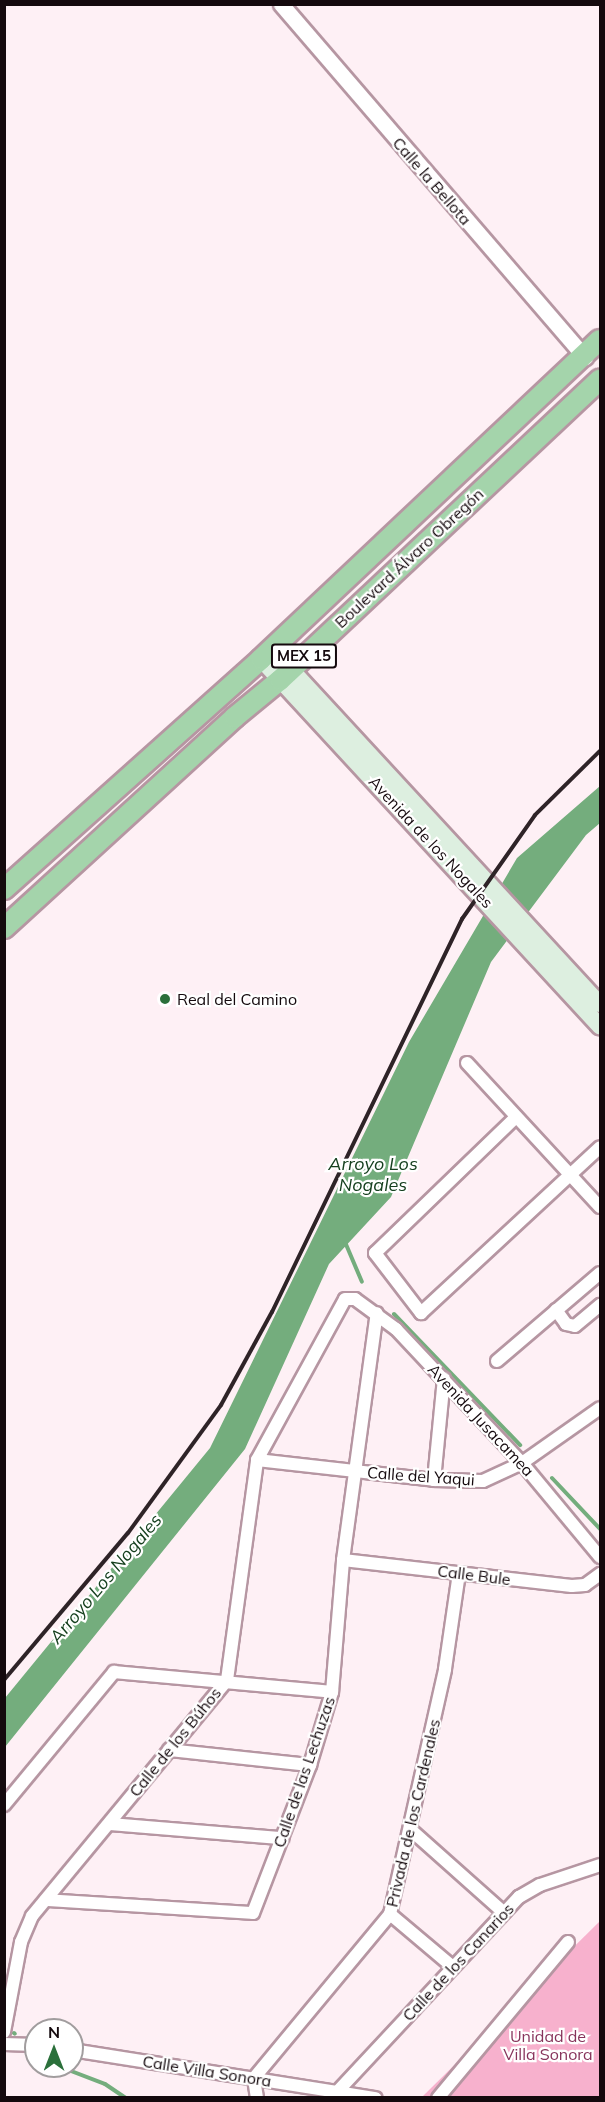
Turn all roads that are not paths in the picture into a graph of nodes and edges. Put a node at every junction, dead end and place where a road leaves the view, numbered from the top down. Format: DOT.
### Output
graph roads {
  1 [pos="281,4"];
  2 [pos="600,340"];
  3 [pos="585,357"];
  4 [pos="600,380"];
  5 [pos="266,654"];
  6 [pos="285,675"];
  7 [pos="4,889"];
  8 [pos="4,928"];
  9 [pos="522,930"];
  10 [pos="600,1004"];
  11 [pos="600,1026"];
  12 [pos="467,1063"];
  13 [pos="516,1117"];
  14 [pos="600,1147"];
  15 [pos="569,1174"];
  16 [pos="600,1207"];
  17 [pos="600,1274"];
  18 [pos="348,1298"];
  19 [pos="600,1305"];
  20 [pos="556,1310"];
  21 [pos="377,1313"];
  22 [pos="497,1361"];
  23 [pos="444,1378"];
  24 [pos="600,1408"];
  25 [pos="257,1460"];
  26 [pos="522,1463"];
  27 [pos="354,1471"];
  28 [pos="434,1480"];
  29 [pos="600,1557"];
  30 [pos="343,1560"];
  31 [pos="459,1573"];
  32 [pos="600,1574"];
  33 [pos="226,1680"];
  34 [pos="332,1692"];
  35 [pos="169,1750"];
  36 [pos="310,1765"];
  37 [pos="4,1805"];
  38 [pos="110,1824"];
  39 [pos="411,1830"];
  40 [pos="282,1838"];
  41 [pos="600,1865"];
  42 [pos="46,1900"];
  43 [pos="503,1912"];
  44 [pos="390,1914"];
  45 [pos="568,1942"];
  46 [pos="10,1964"];
  47 [pos="453,1967"];
  48 [pos="4,2033"];
  49 [pos="20,2043"];
  50 [pos="4,2044"];
  51 [pos="24,2044"];
  52 [pos="84,2052"];
  53 [pos="254,2078"];
  54 [pos="338,2095"];
  55 [pos="257,2097"];
  56 [pos="376,2097"];
  57 [pos="438,2097"];
  1 -- 3 [label="street, Calle la Bellota"];
  2 -- 3 [label="highway, Boulevard Álvaro Obregón / MEX 15"];
  3 -- 5 [label="highway, Boulevard Álvaro Obregón / MEX 15"];
  4 -- 6 [label="highway, Boulevard Álvaro Obregón / MEX 15"];
  5 -- 6 [label="main road, Avenida de los Nogales"];
  5 -- 7 [label="highway, Boulevard Álvaro Obregón / MEX 15"];
  6 -- 8 [label="highway, Boulevard Álvaro Obregón / MEX 15"];
  6 -- 9 [label="main road, Avenida de los Nogales"];
  9 -- 10 [label="main road, Avenida de los Nogales"];
  9 -- 11 [label="main road, Avenida de los Nogales"];
  12 -- 13 [label="street"];
  13 -- 15 [label="street"];
  13 -- 15 [label="street"];
  14 -- 15 [label="street"];
  15 -- 16 [label="street"];
  17 -- 20 [label="street"];
  18 -- 21 [label="street, Avenida Jusacamea"];
  18 -- 25 [label="street, Calle de los Búhos"];
  19 -- 20 [label="street"];
  20 -- 22 [label="street"];
  21 -- 23 [label="street, Avenida Jusacamea"];
  21 -- 27 [label="street, Calle de las Lechuzas"];
  23 -- 26 [label="street, Avenida Jusacamea"];
  23 -- 28 [label="street"];
  24 -- 26 [label="street, Calle del Yaqui"];
  25 -- 27 [label="street, Calle del Yaqui"];
  25 -- 33 [label="street, Calle de los Búhos"];
  26 -- 28 [label="street, Calle del Yaqui"];
  26 -- 29 [label="street, Avenida Jusacamea"];
  27 -- 28 [label="street, Calle del Yaqui"];
  27 -- 30 [label="street, Calle de las Lechuzas"];
  30 -- 31 [label="street, Calle Bule"];
  30 -- 34 [label="street, Calle de las Lechuzas"];
  31 -- 32 [label="street, Calle Bule"];
  31 -- 39 [label="street, Privada de los Cardenales"];
  33 -- 34 [label="street"];
  33 -- 35 [label="street, Calle de los Búhos"];
  33 -- 37 [label="street"];
  34 -- 36 [label="street, Calle de las Lechuzas"];
  35 -- 36 [label="street"];
  35 -- 38 [label="street, Calle de los Búhos"];
  36 -- 40 [label="street, Calle de las Lechuzas"];
  38 -- 40 [label="street"];
  38 -- 42 [label="street, Calle de los Búhos"];
  39 -- 43 [label="street"];
  39 -- 44 [label="street, Privada de los Cardenales"];
  40 -- 42 [label="street, Calle de las Lechuzas"];
  41 -- 43 [label="street, Calle de los Canarios"];
  42 -- 46 [label="street, Calle de los Búhos"];
  43 -- 47 [label="street, Calle de los Canarios"];
  44 -- 47 [label="street"];
  44 -- 53 [label="street, Privada de los Cardenales"];
  45 -- 57 [label="street"];
  46 -- 48 [label="street, Calle de los Búhos"];
  47 -- 54 [label="street, Calle de los Canarios"];
  48 -- 49 [label="street"];
  49 -- 50 [label="street"];
  49 -- 51 [label="street"];
  52 -- 53 [label="street, Calle Villa Sonora"];
  53 -- 54 [label="street, Calle Villa Sonora"];
  53 -- 55 [label="street"];
  54 -- 56 [label="street, Calle Villa Sonora"];
}
